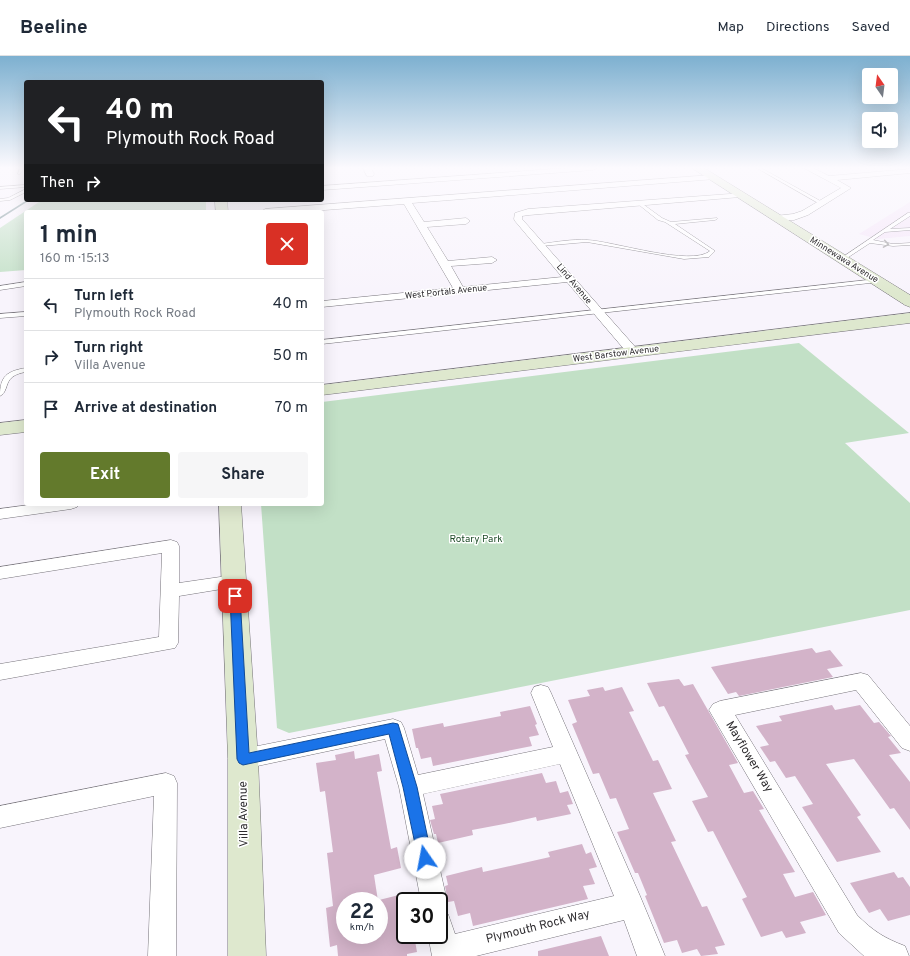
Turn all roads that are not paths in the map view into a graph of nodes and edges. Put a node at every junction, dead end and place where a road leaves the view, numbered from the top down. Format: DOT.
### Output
graph roads {
  1 [pos="413,210"];
  2 [pos="554,210"];
  3 [pos="651,210"];
  4 [pos="765,210"];
  5 [pos="809,210"];
  6 [pos="910,214"];
  7 [pos="778,218"];
  8 [pos="715,219"];
  9 [pos="466,221"];
  10 [pos="669,222"];
  11 [pos="422,225"];
  12 [pos="910,229"];
  13 [pos="884,232"];
  14 [pos="869,241"];
  15 [pos="909,244"];
  16 [pos="543,247"];
  17 [pos="842,259"];
  18 [pos="492,260"];
  19 [pos="445,264"];
  20 [pos="570,279"];
  21 [pos="877,281"];
  22 [pos="24,284"];
  23 [pos="0,288"];
  24 [pos="460,290"];
  25 [pos="910,302"];
  26 [pos="324,304"];
  27 [pos="598,312"];
  28 [pos="24,314"];
  29 [pos="0,316"];
  30 [pos="910,318"];
  31 [pos="324,342"];
  32 [pos="632,352"];
  33 [pos="24,370"];
  34 [pos="324,390"];
  35 [pos="0,394"];
  36 [pos="24,426"];
  37 [pos="0,429"];
  38 [pos="57,506"];
  39 [pos="230,506"];
  40 [pos="0,514"];
  41 [pos="0,573"];
  42 [pos="234,581"];
  43 [pos="170,591"];
  44 [pos="0,672"];
  45 [pos="541,693"];
  46 [pos="910,742"];
  47 [pos="567,753"];
  48 [pos="243,759"];
  49 [pos="410,787"];
  50 [pos="0,816"];
  51 [pos="432,892"];
  52 [pos="631,905"];
  53 [pos="445,953"];
  54 [pos="162,956"];
  55 [pos="247,956"];
  56 [pos="651,956"];
  57 [pos="895,956"];
  1 -- 11 [label="street"];
  2 -- 16 [label="street, Lind Avenue"];
  3 -- 10 [label="lane"];
  4 -- 7 [label="main road, Minnewawa Avenue"];
  5 -- 7 [label="street"];
  6 -- 13 [label="lane"];
  7 -- 17 [label="main road, Minnewawa Avenue"];
  8 -- 10 [label="lane"];
  9 -- 11 [label="street"];
  10 -- 16 [label="lane"];
  11 -- 19 [label="street"];
  12 -- 13 [label="lane"];
  13 -- 14 [label="lane"];
  14 -- 15 [label="lane, one-way"];
  14 -- 17 [label="lane"];
  16 -- 20 [label="street, Lind Avenue"];
  17 -- 21 [label="main road, Minnewawa Avenue"];
  18 -- 19 [label="street"];
  19 -- 24 [label="street"];
  20 -- 24 [label="street, West Portals Avenue"];
  20 -- 27 [label="street, Lind Avenue"];
  21 -- 25 [label="main road, Minnewawa Avenue"];
  21 -- 27 [label="lane"];
  22 -- 23 [label="lane"];
  24 -- 26 [label="street, West Portals Avenue"];
  27 -- 31 [label="lane"];
  27 -- 32 [label="street, Lind Avenue"];
  28 -- 29 [label="lane"];
  30 -- 32 [label="main road, West Barstow Avenue"];
  32 -- 34 [label="main road, West Barstow Avenue"];
  33 -- 35 [label="lane"];
  36 -- 37 [label="main road"];
  38 -- 40 [label="street"];
  39 -- 42 [label="main road, Villa Avenue"];
  41 -- 43 [label="street"];
  42 -- 43 [label="street"];
  42 -- 48 [label="main road, Villa Avenue"];
  43 -- 44 [label="street"];
  45 -- 47 [label="street"];
  46 -- 57 [label="street, Mayflower Way"];
  47 -- 49 [label="street"];
  47 -- 52 [label="street"];
  48 -- 49 [label="street"];
  48 -- 55 [label="main road, Villa Avenue"];
  49 -- 51 [label="street"];
  50 -- 54 [label="street"];
  52 -- 53 [label="street, Plymouth Rock Way"];
  52 -- 56 [label="street"];
}
